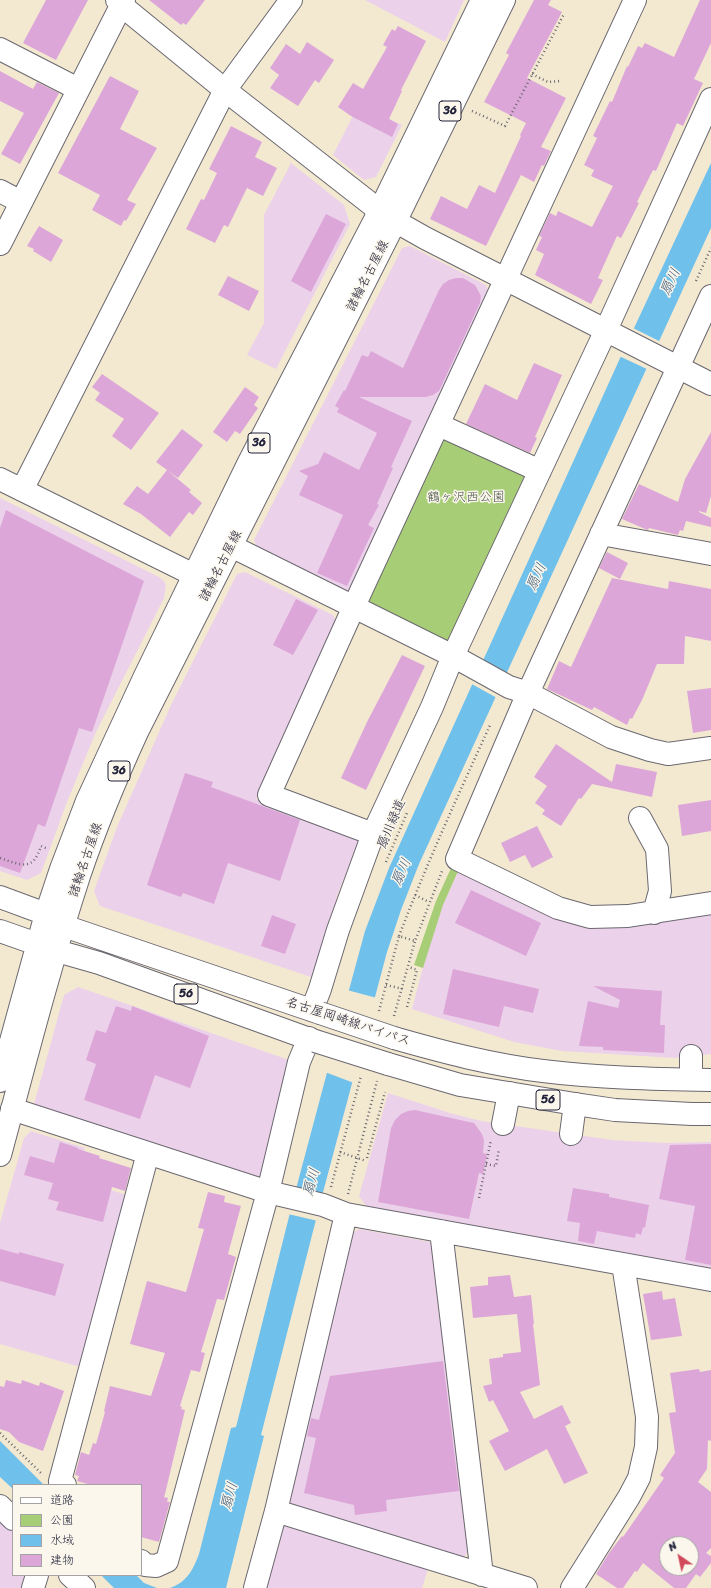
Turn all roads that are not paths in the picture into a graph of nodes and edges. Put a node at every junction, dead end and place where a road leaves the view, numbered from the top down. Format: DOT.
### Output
graph roads {
  1 [pos="291,0"];
  2 [pos="482,0"];
  3 [pos="504,0"];
  4 [pos="121,2"];
  5 [pos="627,10"];
  6 [pos="0,49"];
  7 [pos="78,89"];
  8 [pos="225,90"];
  9 [pos="711,99"];
  10 [pos="0,191"];
  11 [pos="22,202"];
  12 [pos="387,217"];
  13 [pos="0,244"];
  14 [pos="505,279"];
  15 [pos="711,296"];
  16 [pos="615,335"];
  17 [pos="678,367"];
  18 [pos="711,384"];
  19 [pos="439,425"];
  20 [pos="540,471"];
  21 [pos="0,479"];
  22 [pos="22,490"];
  23 [pos="601,534"];
  24 [pos="231,546"];
  25 [pos="711,554"];
  26 [pos="194,575"];
  27 [pos="354,607"];
  28 [pos="453,656"];
  29 [pos="528,693"];
  30 [pos="711,748"];
  31 [pos="640,818"];
  32 [pos="373,834"];
  33 [pos="0,897"];
  34 [pos="711,904"];
  35 [pos="654,913"];
  36 [pos="55,920"];
  37 [pos="0,931"];
  38 [pos="48,947"];
  39 [pos="316,1012"];
  40 [pos="312,1040"];
  41 [pos="691,1056"];
  42 [pos="701,1080"];
  43 [pos="0,1081"];
  44 [pos="510,1093"];
  45 [pos="574,1104"];
  46 [pos="12,1109"];
  47 [pos="711,1114"];
  48 [pos="497,1130"];
  49 [pos="571,1134"];
  50 [pos="148,1153"];
  51 [pos="0,1156"];
  52 [pos="278,1195"];
  53 [pos="344,1214"];
  54 [pos="441,1231"];
  55 [pos="623,1264"];
  56 [pos="711,1280"];
  57 [pos="63,1484"];
  58 [pos="0,1506"];
  59 [pos="276,1512"];
  60 [pos="12,1518"];
  61 [pos="142,1562"];
  62 [pos="482,1575"];
  63 [pos="37,1576"];
  64 [pos="71,1576"];
  65 [pos="33,1588"];
  66 [pos="84,1588"];
  67 [pos="255,1588"];
  68 [pos="526,1588"];
  69 [pos="572,1588"];
  1 -- 8 [label="street"];
  2 -- 12 [label="street, 諸輪名古屋線 / 36"];
  3 -- 12 [label="street, 諸輪名古屋線 / 36"];
  4 -- 7 [label="street"];
  4 -- 8 [label="street"];
  5 -- 14 [label="street"];
  6 -- 7 [label="street"];
  7 -- 11 [label="street"];
  8 -- 12 [label="street"];
  8 -- 22 [label="street"];
  9 -- 16 [label="street"];
  10 -- 11 [label="street"];
  11 -- 13 [label="street"];
  12 -- 14 [label="street"];
  12 -- 24 [label="street, 諸輪名古屋線 / 36"];
  12 -- 26 [label="street, 諸輪名古屋線 / 36"];
  14 -- 16 [label="street"];
  14 -- 19 [label="street"];
  15 -- 17 [label="street"];
  16 -- 17 [label="street"];
  16 -- 20 [label="street"];
  17 -- 18 [label="street"];
  17 -- 23 [label="street"];
  19 -- 20 [label="street"];
  19 -- 27 [label="street"];
  20 -- 28 [label="street"];
  21 -- 22 [label="street"];
  22 -- 26 [label="street"];
  23 -- 25 [label="street"];
  23 -- 29 [label="street"];
  24 -- 27 [label="street"];
  24 -- 36 [label="street, 諸輪名古屋線 / 36"];
  26 -- 36 [label="street, 諸輪名古屋線 / 36"];
  27 -- 28 [label="street"];
  27 -- 32 [label="street"];
  28 -- 29 [label="street"];
  28 -- 32 [label="street"];
  29 -- 30 [label="street"];
  29 -- 35 [label="street"];
  31 -- 35 [label="street"];
  32 -- 39 [label="street"];
  33 -- 36 [label="street, 名古屋岡崎線バイパス / 56"];
  34 -- 35 [label="street"];
  36 -- 38 [label="street, 諸輪名古屋線 / 36"];
  36 -- 39 [label="street, 名古屋岡崎線バイパス / 56"];
  37 -- 38 [label="street, 名古屋岡崎線バイパス / 56"];
  38 -- 40 [label="street, 名古屋岡崎線バイパス / 56"];
  38 -- 43 [label="street, 諸輪名古屋線 / 36"];
  38 -- 46 [label="street, 諸輪名古屋線 / 36"];
  39 -- 42 [label="street, 名古屋岡崎線バイパス / 56, bridge"];
  40 -- 44 [label="street, 名古屋岡崎線バイパス / 56, bridge"];
  40 -- 52 [label="street"];
  41 -- 42 [label="street"];
  44 -- 45 [label="street, 名古屋岡崎線バイパス / 56"];
  44 -- 48 [label="street"];
  45 -- 47 [label="street, 名古屋岡崎線バイパス / 56"];
  45 -- 49 [label="street"];
  46 -- 50 [label="street"];
  46 -- 51 [label="street, 諸輪名古屋線 / 36"];
  50 -- 52 [label="street"];
  50 -- 57 [label="street"];
  52 -- 53 [label="street"];
  52 -- 61 [label="street"];
  53 -- 54 [label="street"];
  53 -- 59 [label="street"];
  54 -- 55 [label="street"];
  54 -- 62 [label="street"];
  55 -- 56 [label="street"];
  55 -- 69 [label="street"];
  58 -- 60 [label="street"];
  59 -- 62 [label="street"];
  59 -- 67 [label="street"];
  62 -- 68 [label="street"];
  63 -- 65 [label="street"];
  64 -- 66 [label="street"];
}
